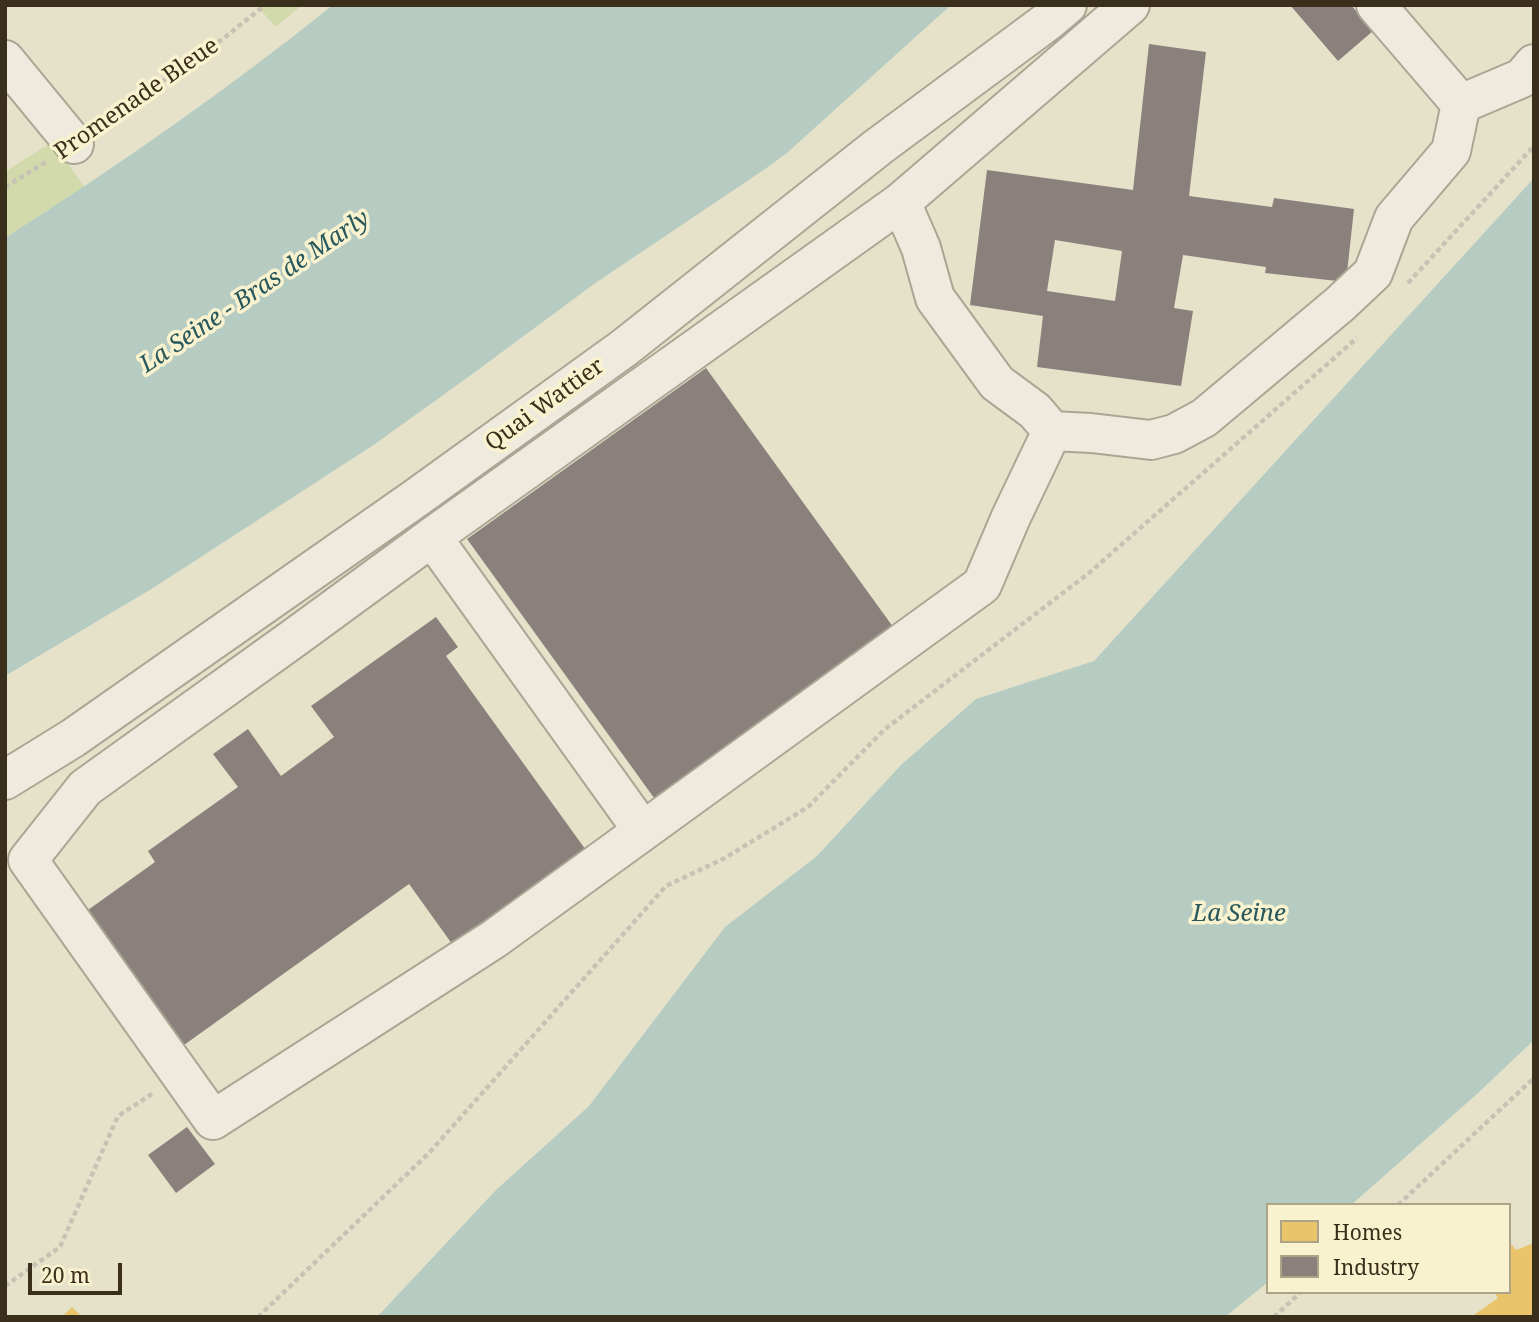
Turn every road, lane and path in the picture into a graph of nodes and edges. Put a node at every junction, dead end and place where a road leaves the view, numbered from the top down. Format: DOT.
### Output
graph roads {
  1 [pos="265,5"];
  2 [pos="1067,5"];
  3 [pos="1130,5"];
  4 [pos="1376,5"];
  5 [pos="5,60"];
  6 [pos="1534,64"];
  7 [pos="1461,104"];
  8 [pos="74,144"];
  9 [pos="1534,146"];
  10 [pos="5,187"];
  11 [pos="901,202"];
  12 [pos="1401,290"];
  13 [pos="1364,332"];
  14 [pos="1052,431"];
  15 [pos="432,537"];
  16 [pos="5,780"];
  17 [pos="643,831"];
  18 [pos="181,1076"];
  19 [pos="1534,1078"];
  20 [pos="1400,1203"];
  21 [pos="5,1286"];
  22 [pos="1299,1294"];
  23 [pos="258,1317"];
  24 [pos="1274,1317"];
  1 -- 8 [label="path, Promenade Bleue"];
  2 -- 16 [label="street, Quai Wattier"];
  3 -- 11 [label="street"];
  4 -- 7 [label="street"];
  5 -- 8 [label="street"];
  6 -- 7 [label="street"];
  7 -- 14 [label="street"];
  8 -- 10 [label="path, Promenade Bleue"];
  9 -- 12 [label="path"];
  11 -- 14 [label="street"];
  11 -- 15 [label="street"];
  13 -- 23 [label="path"];
  14 -- 17 [label="street"];
  15 -- 17 [label="street"];
  15 -- 18 [label="street"];
  17 -- 18 [label="street"];
  18 -- 21 [label="path"];
  19 -- 20 [label="path"];
  22 -- 24 [label="path"];
}
